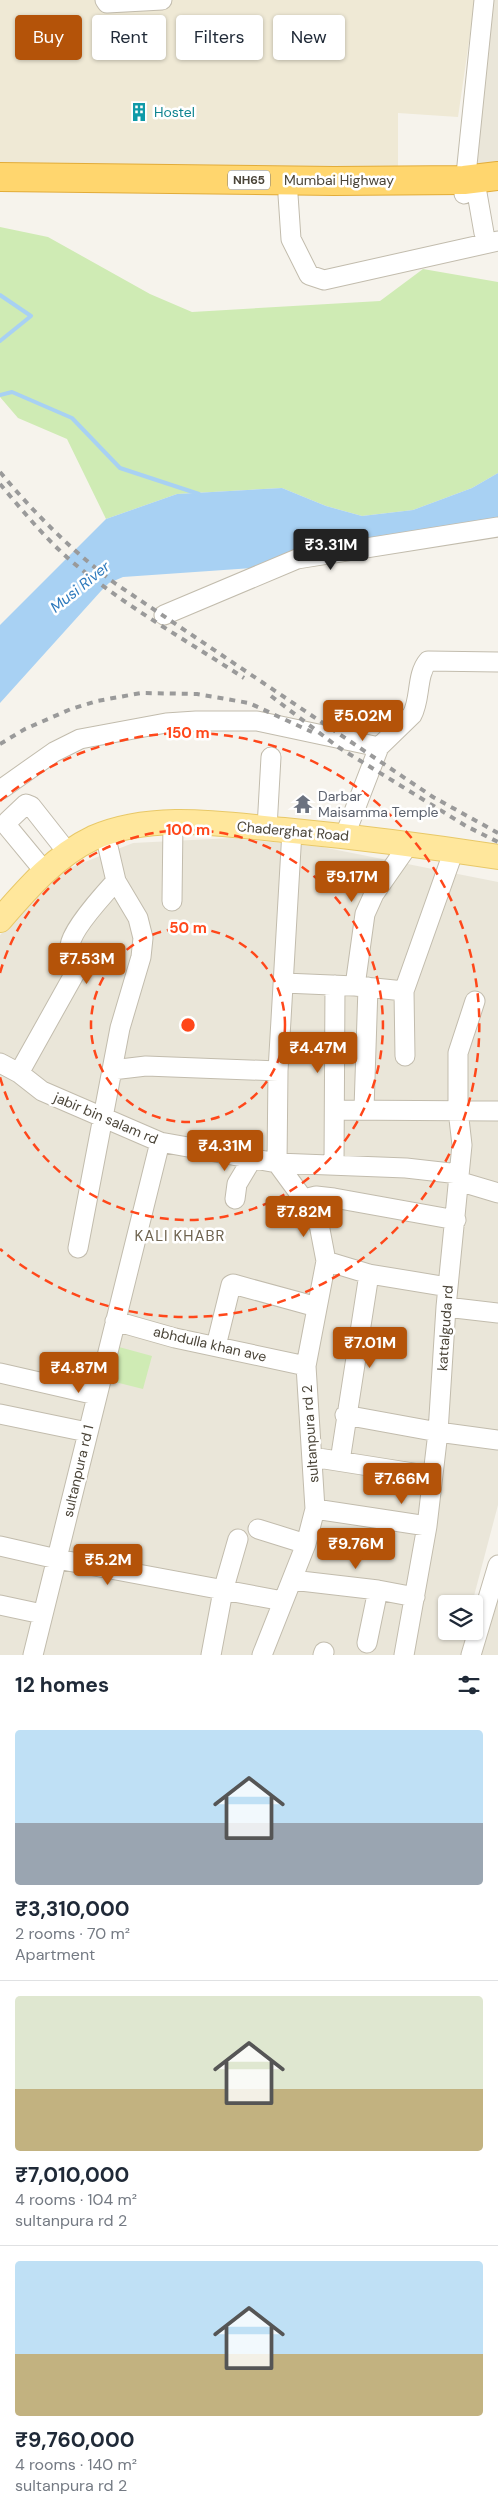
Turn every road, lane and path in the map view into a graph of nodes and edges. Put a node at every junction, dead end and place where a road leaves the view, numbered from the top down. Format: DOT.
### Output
graph roads {
  1 [pos="105,0"];
  2 [pos="162,0"];
  3 [pos="484,0"];
  4 [pos="498,176"];
  5 [pos="0,177"];
  6 [pos="476,189"];
  7 [pos="0,191"];
  8 [pos="288,196"];
  9 [pos="491,237"];
  10 [pos="498,527"];
  11 [pos="164,615"];
  12 [pos="498,662"];
  13 [pos="379,747"];
  14 [pos="271,757"];
  15 [pos="0,790"];
  16 [pos="173,822"];
  17 [pos="267,828"];
  18 [pos="292,831"];
  19 [pos="104,834"];
  20 [pos="345,835"];
  21 [pos="409,844"];
  22 [pos="61,845"];
  23 [pos="454,850"];
  24 [pos="498,857"];
  25 [pos="38,863"];
  26 [pos="116,881"];
  27 [pos="172,901"];
  28 [pos="0,920"];
  29 [pos="284,982"];
  30 [pos="335,985"];
  31 [pos="361,986"];
  32 [pos="404,991"];
  33 [pos="475,1001"];
  34 [pos="405,1056"];
  35 [pos="112,1070"];
  36 [pos="6,1071"];
  37 [pos="278,1071"];
  38 [pos="364,1109"];
  39 [pos="335,1110"];
  40 [pos="458,1110"];
  41 [pos="498,1111"];
  42 [pos="102,1116"];
  43 [pos="160,1142"];
  44 [pos="252,1159"];
  45 [pos="277,1163"];
  46 [pos="334,1165"];
  47 [pos="459,1177"];
  48 [pos="498,1192"];
  49 [pos="304,1198"];
  50 [pos="234,1199"];
  51 [pos="456,1220"];
  52 [pos="78,1248"];
  53 [pos="326,1261"];
  54 [pos="369,1274"];
  55 [pos="448,1287"];
  56 [pos="317,1307"];
  57 [pos="446,1307"];
  58 [pos="498,1313"];
  59 [pos="116,1321"];
  60 [pos="216,1346"];
  61 [pos="306,1366"];
  62 [pos="0,1373"];
  63 [pos="96,1395"];
  64 [pos="0,1414"];
  65 [pos="345,1415"];
  66 [pos="87,1432"];
  67 [pos="438,1432"];
  68 [pos="498,1440"];
  69 [pos="312,1457"];
  70 [pos="340,1461"];
  71 [pos="432,1476"];
  72 [pos="316,1509"];
  73 [pos="427,1526"];
  74 [pos="258,1530"];
  75 [pos="238,1539"];
  76 [pos="306,1544"];
  77 [pos="0,1546"];
  78 [pos="57,1559"];
  79 [pos="498,1565"];
  80 [pos="292,1580"];
  81 [pos="378,1590"];
  82 [pos="223,1591"];
  83 [pos="494,1593"];
  84 [pos="415,1597"];
  85 [pos="283,1602"];
  86 [pos="0,1605"];
  87 [pos="42,1614"];
  88 [pos="367,1644"];
  89 [pos="33,1655"];
  90 [pos="211,1655"];
  91 [pos="262,1655"];
  92 [pos="404,1655"];
  93 [pos="471,1655"];
  1 -- 2 [label="street"];
  3 -- 6 [label="street"];
  4 -- 6 [label="highway, Mumbai Highway / NH65"];
  5 -- 6 [label="highway, Mumbai Highway / NH65"];
  6 -- 8 [label="highway, Mumbai Highway / NH65"];
  6 -- 9 [label="street"];
  7 -- 8 [label="highway, Mumbai Highway / NH65"];
  8 -- 9 [label="street"];
  10 -- 11 [label="street"];
  12 -- 13 [label="street"];
  13 -- 15 [label="street"];
  13 -- 20 [label="street"];
  14 -- 17 [label="street"];
  16 -- 17 [label="main road, Chaderghat Road"];
  16 -- 19 [label="main road, Chaderghat Road"];
  16 -- 27 [label="street"];
  17 -- 18 [label="main road, Chaderghat Road"];
  18 -- 20 [label="main road, Chaderghat Road"];
  18 -- 29 [label="street"];
  19 -- 22 [label="main road, Chaderghat Road"];
  19 -- 26 [label="street"];
  20 -- 21 [label="main road, Chaderghat Road"];
  21 -- 23 [label="main road, Chaderghat Road"];
  21 -- 31 [label="street"];
  22 -- 25 [label="main road, Chaderghat Road"];
  22 -- 25 [label="street"];
  23 -- 24 [label="main road, Chaderghat Road"];
  23 -- 32 [label="street"];
  25 -- 28 [label="main road, Chaderghat Road"];
  26 -- 35 [label="street"];
  26 -- 36 [label="street"];
  29 -- 30 [label="street"];
  29 -- 37 [label="street"];
  30 -- 31 [label="street"];
  30 -- 39 [label="street"];
  31 -- 32 [label="street"];
  31 -- 38 [label="street"];
  32 -- 34 [label="street"];
  33 -- 40 [label="street, kattalguda rd"];
  35 -- 37 [label="street"];
  35 -- 42 [label="street"];
  36 -- 42 [label="street, jabir bin salam rd"];
  37 -- 45 [label="street"];
  38 -- 39 [label="street"];
  38 -- 40 [label="street"];
  39 -- 46 [label="street"];
  40 -- 41 [label="street"];
  40 -- 47 [label="street, kattalguda rd"];
  42 -- 43 [label="street, jabir bin salam rd"];
  42 -- 52 [label="street"];
  43 -- 44 [label="street, jabir bin salam rd"];
  43 -- 59 [label="street, sultanpura rd 1"];
  44 -- 45 [label="street, jabir bin salam rd"];
  44 -- 50 [label="street"];
  45 -- 46 [label="street, jabir bin salam rd"];
  45 -- 49 [label="street, sultanpura rd 2"];
  46 -- 47 [label="street, jabir bin salam rd"];
  47 -- 48 [label="street, jabir bin salam rd"];
  47 -- 51 [label="street, kattalguda rd"];
  49 -- 51 [label="street"];
  49 -- 53 [label="street, sultanpura rd 2"];
  51 -- 55 [label="street, kattalguda rd"];
  53 -- 54 [label="street"];
  53 -- 56 [label="street, sultanpura rd 2"];
  54 -- 55 [label="street"];
  54 -- 65 [label="street"];
  55 -- 57 [label="street, kattalguda rd"];
  56 -- 60 [label="street"];
  56 -- 61 [label="street, sultanpura rd 2"];
  57 -- 58 [label="street"];
  57 -- 67 [label="street, kattalguda rd"];
  59 -- 60 [label="street, abhdulla khan ave"];
  59 -- 63 [label="street, sultanpura rd 1"];
  60 -- 61 [label="street, abhdulla khan ave"];
  61 -- 69 [label="street, sultanpura rd 2"];
  62 -- 63 [label="street"];
  63 -- 66 [label="street, sultanpura rd 1"];
  64 -- 66 [label="street"];
  65 -- 67 [label="street"];
  65 -- 70 [label="street"];
  66 -- 78 [label="street, sultanpura rd 1"];
  67 -- 68 [label="street"];
  67 -- 71 [label="street, kattalguda rd"];
  69 -- 70 [label="street"];
  69 -- 72 [label="street, sultanpura rd 2"];
  70 -- 71 [label="street"];
  71 -- 73 [label="street, kattalguda rd"];
  72 -- 73 [label="street"];
  72 -- 76 [label="street, sultanpura rd 2"];
  73 -- 84 [label="street, kattalguda rd"];
  74 -- 76 [label="street"];
  75 -- 82 [label="street"];
  76 -- 80 [label="street, sultanpura rd 2"];
  77 -- 78 [label="street"];
  78 -- 82 [label="street"];
  78 -- 87 [label="street, sultanpura rd 1"];
  79 -- 83 [label="street"];
  80 -- 81 [label="street"];
  80 -- 85 [label="street, sultanpura rd 2"];
  81 -- 84 [label="street"];
  81 -- 88 [label="street"];
  82 -- 85 [label="street"];
  82 -- 90 [label="street"];
  83 -- 93 [label="street"];
  84 -- 92 [label="street, kattalguda rd"];
  85 -- 91 [label="street, sultanpura rd 2"];
  86 -- 87 [label="street"];
  87 -- 89 [label="street, sultanpura rd 1"];
}
